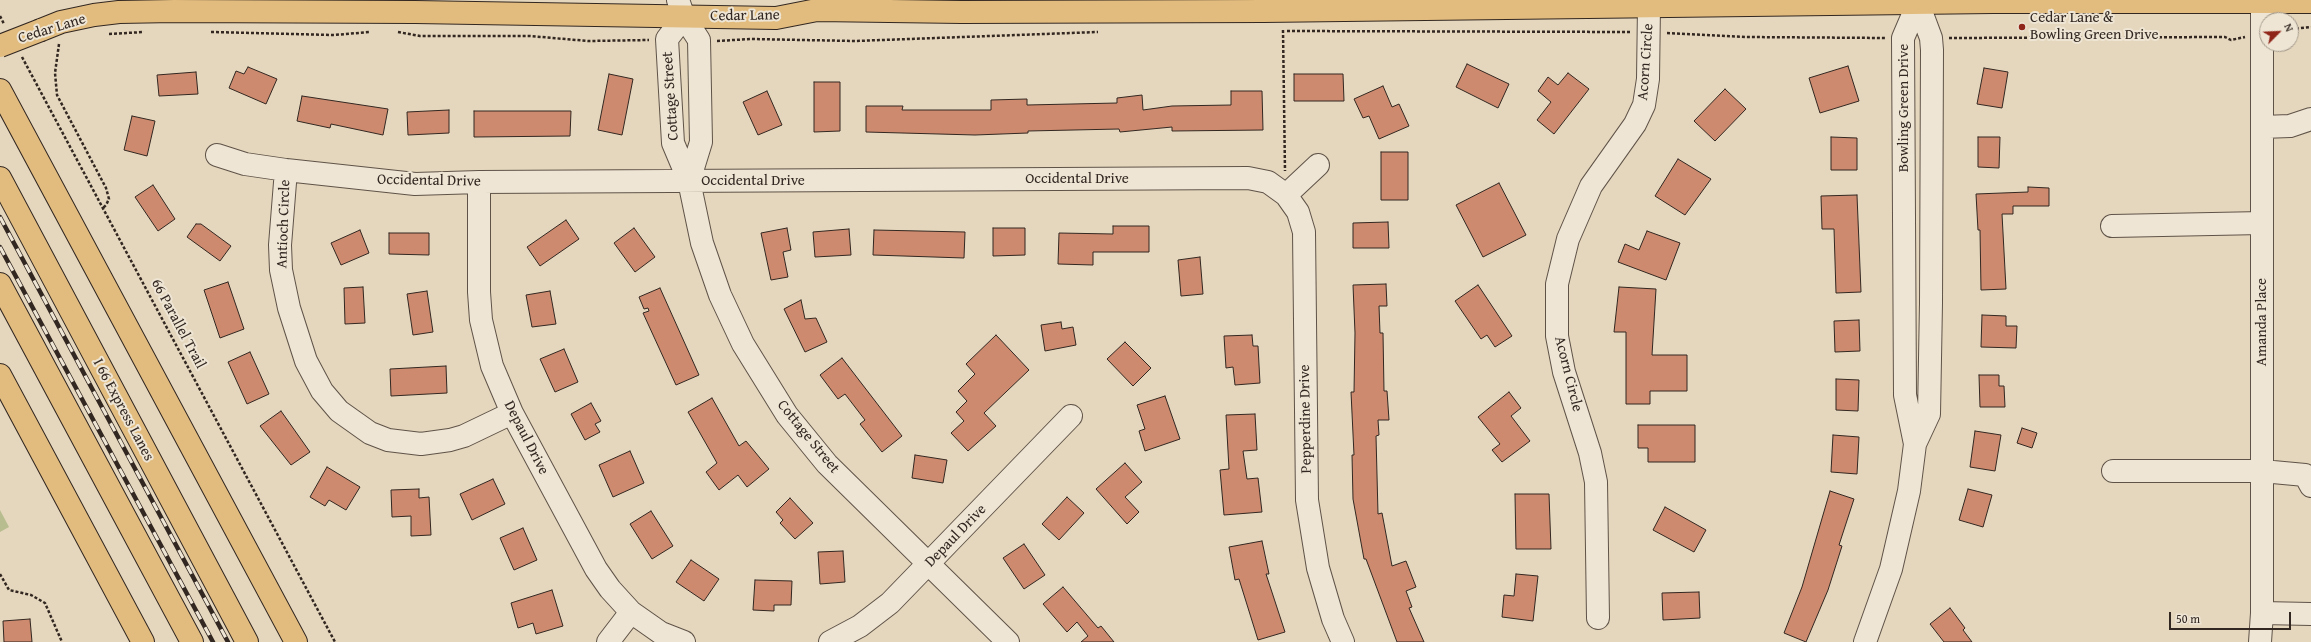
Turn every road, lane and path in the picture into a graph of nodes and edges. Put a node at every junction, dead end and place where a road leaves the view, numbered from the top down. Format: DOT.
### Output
graph roads {
  1 [pos="1993,1"];
  2 [pos="2179,1"];
  3 [pos="2262,2"];
  4 [pos="2311,2"];
  5 [pos="1918,3"];
  6 [pos="1591,4"];
  7 [pos="833,5"];
  8 [pos="908,5"];
  9 [pos="1429,5"];
  10 [pos="964,6"];
  11 [pos="1191,6"];
  12 [pos="1649,6"];
  13 [pos="681,8"];
  14 [pos="2262,12"];
  15 [pos="0,16"];
  16 [pos="1281,25"];
  17 [pos="2311,27"];
  18 [pos="2299,28"];
  19 [pos="377,31"];
  20 [pos="394,31"];
  21 [pos="151,32"];
  22 [pos="204,32"];
  23 [pos="1105,32"];
  24 [pos="1649,32"];
  25 [pos="103,34"];
  26 [pos="2259,35"];
  27 [pos="51,38"];
  28 [pos="1903,38"];
  29 [pos="1931,38"];
  30 [pos="64,39"];
  31 [pos="667,39"];
  32 [pos="700,40"];
  33 [pos="9,42"];
  34 [pos="2262,52"];
  35 [pos="0,90"];
  36 [pos="2311,119"];
  37 [pos="2262,127"];
  38 [pos="217,156"];
  39 [pos="1318,165"];
  40 [pos="286,170"];
  41 [pos="0,178"];
  42 [pos="689,181"];
  43 [pos="479,182"];
  44 [pos="1286,195"];
  45 [pos="103,208"];
  46 [pos="2262,223"];
  47 [pos="2112,226"];
  48 [pos="0,284"];
  49 [pos="0,375"];
  50 [pos="512,413"];
  51 [pos="1072,416"];
  52 [pos="1915,444"];
  53 [pos="2113,471"];
  54 [pos="2262,471"];
  55 [pos="2311,486"];
  56 [pos="928,564"];
  57 [pos="0,574"];
  58 [pos="631,612"];
  59 [pos="2262,613"];
  60 [pos="2311,614"];
  61 [pos="1598,618"];
  62 [pos="62,642"];
  63 [pos="143,642"];
  64 [pos="192,642"];
  65 [pos="247,642"];
  66 [pos="296,642"];
  67 [pos="336,642"];
  68 [pos="608,642"];
  69 [pos="684,642"];
  70 [pos="830,642"];
  71 [pos="1008,642"];
  72 [pos="1343,642"];
  73 [pos="1865,642"];
  74 [pos="2260,642"];
  1 -- 2 [label="main road, Cedar Lane"];
  1 -- 5 [label="main road, Cedar Lane"];
  2 -- 3 [label="main road, Cedar Lane"];
  3 -- 4 [label="main road, Cedar Lane"];
  3 -- 14 [label="street, Amanda Place"];
  5 -- 12 [label="main road, Cedar Lane"];
  5 -- 28 [label="street, Bowling Green Drive"];
  5 -- 29 [label="street, Bowling Green Drive"];
  6 -- 9 [label="main road, Cedar Lane"];
  6 -- 12 [label="main road, Cedar Lane"];
  7 -- 8 [label="main road, Cedar Lane"];
  7 -- 13 [label="main road, Cedar Lane"];
  8 -- 10 [label="main road, Cedar Lane"];
  9 -- 16 [label="main road, Cedar Lane"];
  10 -- 11 [label="main road, Cedar Lane"];
  11 -- 16 [label="main road, Cedar Lane"];
  12 -- 24 [label="street, Acorn Circle"];
  13 -- 27 [label="main road, Cedar Lane"];
  13 -- 31 [label="street, Cottage Street"];
  13 -- 32 [label="street"];
  15 -- 33 [label="path, 66 Parallel Trail"];
  16 -- 24 [label="path"];
  16 -- 44 [label="path"];
  17 -- 18 [label="path"];
  19 -- 22 [label="path"];
  20 -- 31 [label="path"];
  21 -- 25 [label="path"];
  23 -- 32 [label="path"];
  24 -- 28 [label="path"];
  24 -- 61 [label="street, Acorn Circle"];
  26 -- 29 [label="path"];
  27 -- 30 [label="path"];
  27 -- 33 [label="main road, Cedar Lane, bridge"];
  27 -- 45 [label="path"];
  28 -- 52 [label="street, Bowling Green Drive"];
  29 -- 52 [label="street, Bowling Green Drive"];
  31 -- 42 [label="street, Cottage Street"];
  32 -- 42 [label="street, Cottage Street"];
  33 -- 45 [label="path, 66 Parallel Trail"];
  34 -- 37 [label="street, Amanda Place"];
  35 -- 66 [label="main road"];
  36 -- 37 [label="street"];
  37 -- 46 [label="street, Amanda Place"];
  38 -- 40 [label="street, Occidental Drive"];
  39 -- 44 [label="street"];
  40 -- 43 [label="street, Occidental Drive"];
  40 -- 50 [label="street, Antioch Circle"];
  41 -- 65 [label="main road, I 66 Express Lanes"];
  42 -- 43 [label="street, Occidental Drive"];
  42 -- 44 [label="street, Occidental Drive"];
  42 -- 56 [label="street, Cottage Street"];
  43 -- 50 [label="street, Depaul Drive"];
  44 -- 72 [label="street, Pepperdine Drive"];
  45 -- 67 [label="path, 66 Parallel Trail"];
  46 -- 47 [label="street"];
  46 -- 54 [label="street, Amanda Place"];
  48 -- 64 [label="main road"];
  49 -- 63 [label="main road"];
  50 -- 58 [label="street, Depaul Drive"];
  51 -- 56 [label="street, Depaul Drive"];
  52 -- 73 [label="street, Bowling Green Drive"];
  53 -- 54 [label="street"];
  54 -- 55 [label="street"];
  54 -- 59 [label="street, Amanda Place"];
  56 -- 70 [label="street, Depaul Drive"];
  56 -- 71 [label="street, Cottage Street"];
  57 -- 62 [label="path"];
  58 -- 68 [label="street"];
  58 -- 69 [label="street, Depaul Drive"];
  59 -- 60 [label="street"];
  59 -- 74 [label="street, Amanda Place"];
}
